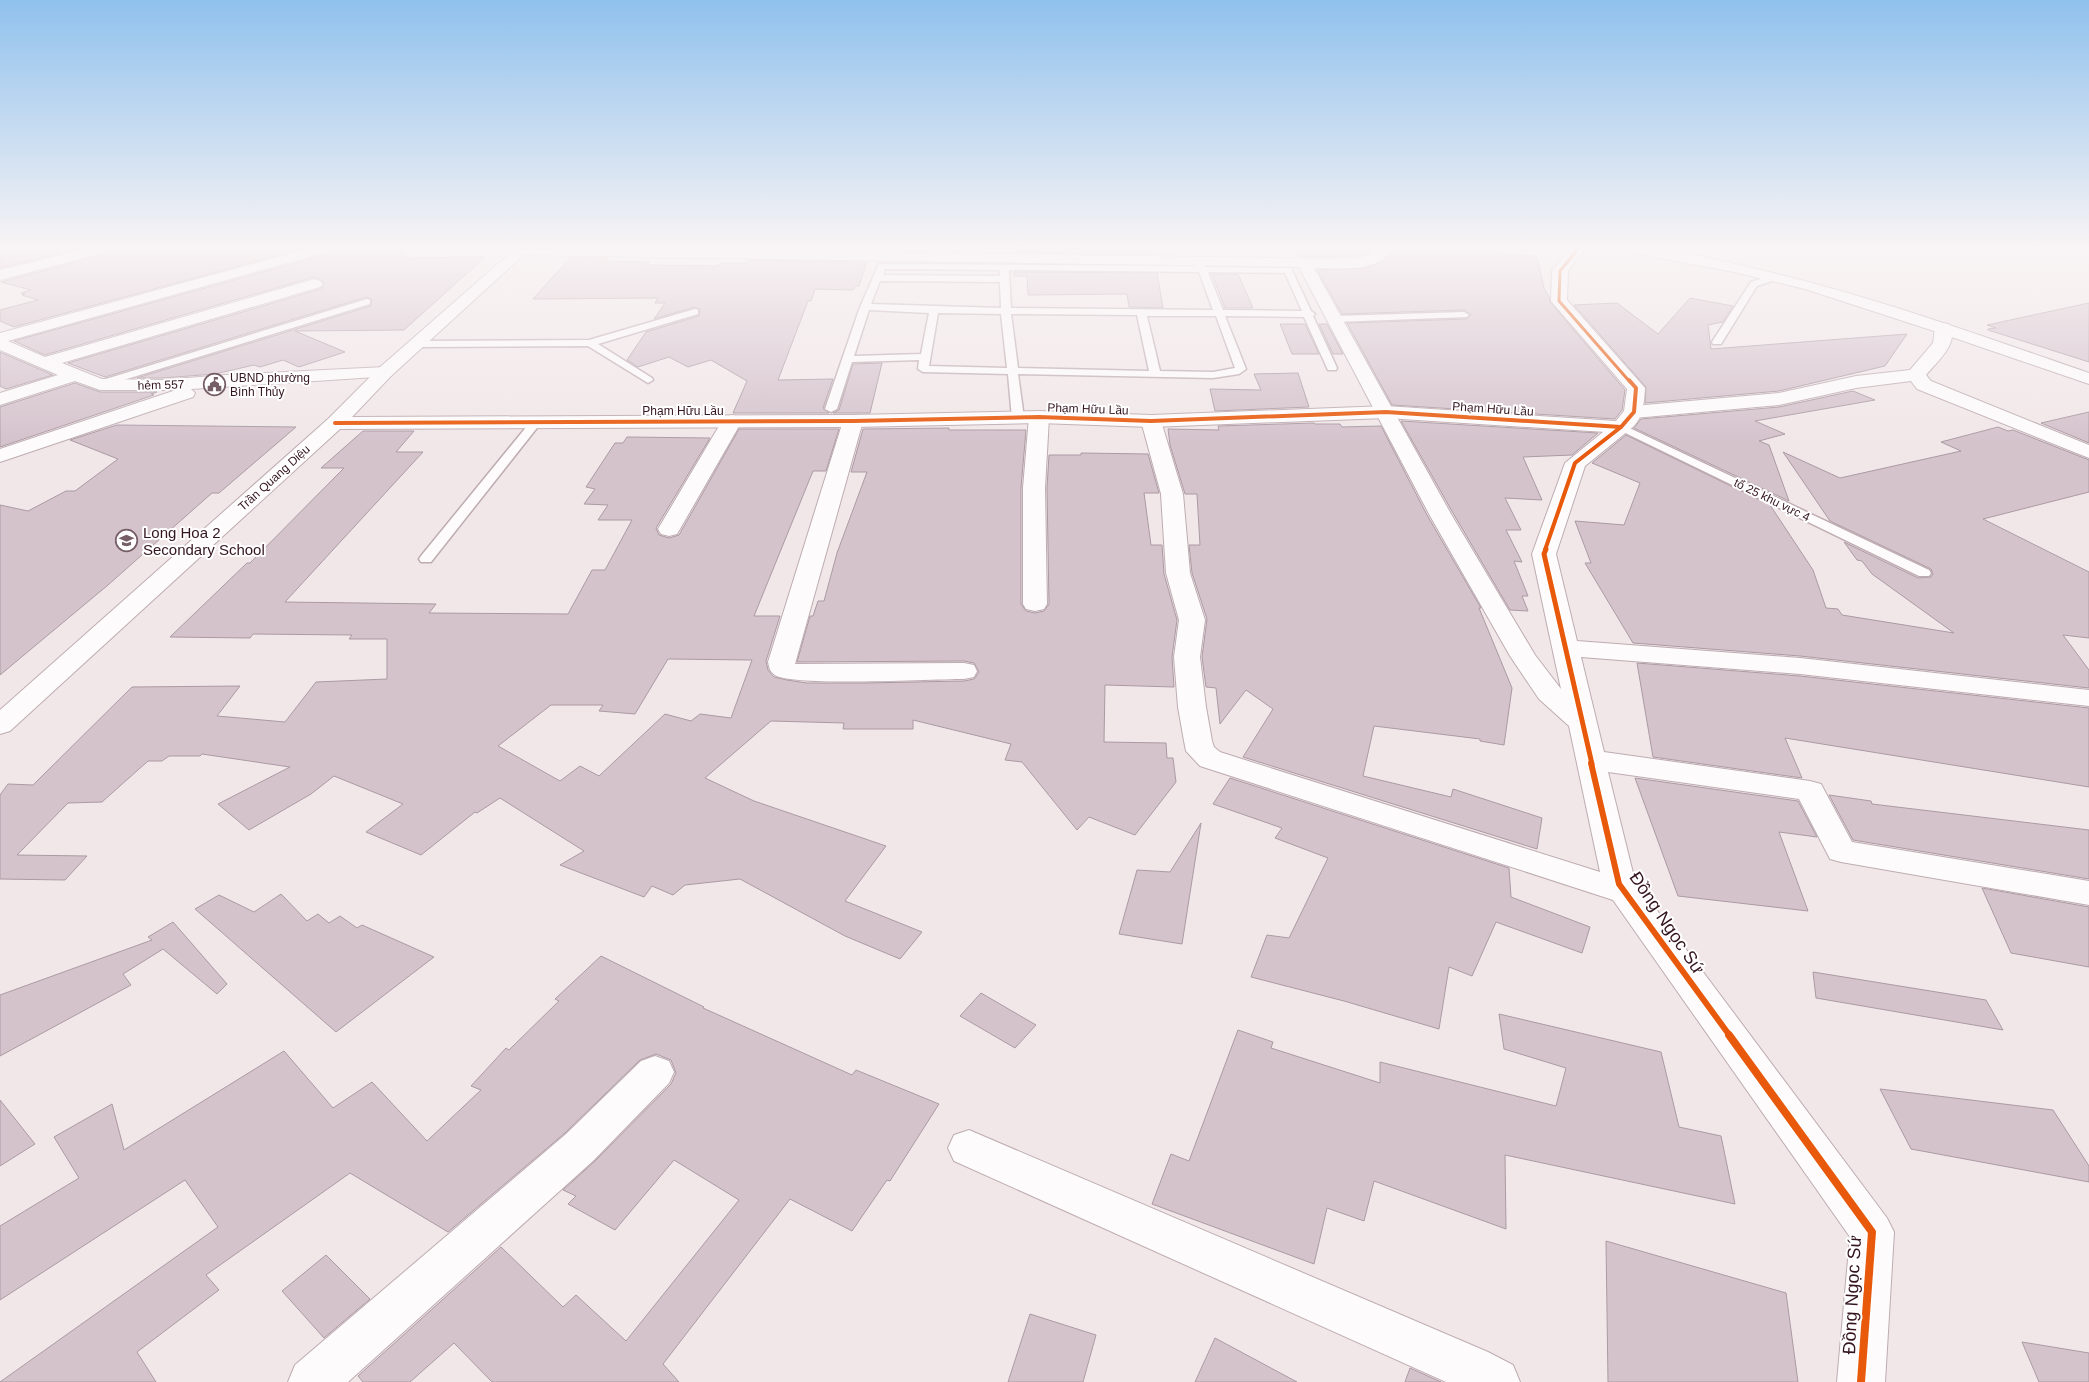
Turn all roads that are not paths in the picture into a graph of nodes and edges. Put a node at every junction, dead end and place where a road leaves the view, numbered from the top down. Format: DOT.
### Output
graph roads {
  1 [pos="89,313"];
  2 [pos="214,313"];
  3 [pos="331,313"];
  4 [pos="450,313"];
  5 [pos="690,313"];
  6 [pos="863,313"];
  7 [pos="933,313"];
  8 [pos="1006,313"];
  9 [pos="1141,313"];
  10 [pos="1219,313"];
  11 [pos="1264,313"];
  12 [pos="1332,313"];
  13 [pos="1570,313"];
  14 [pos="1735,313"];
  15 [pos="1898,313"];
  16 [pos="1310,314"];
  17 [pos="1464,315"];
  18 [pos="1335,319"];
  19 [pos="1943,328"];
  20 [pos="0,338"];
  21 [pos="1717,342"];
  22 [pos="590,343"];
  23 [pos="0,344"];
  24 [pos="416,344"];
  25 [pos="925,357"];
  26 [pos="848,359"];
  27 [pos="44,363"];
  28 [pos="1332,368"];
  29 [pos="385,372"];
  30 [pos="1014,372"];
  31 [pos="1155,374"];
  32 [pos="1916,374"];
  33 [pos="76,375"];
  34 [pos="2089,379"];
  35 [pos="225,380"];
  36 [pos="648,380"];
  37 [pos="108,385"];
  38 [pos="0,399"];
  39 [pos="831,409"];
  40 [pos="1386,412"];
  41 [pos="1028,418"];
  42 [pos="1628,420"];
  43 [pos="732,421"];
  44 [pos="853,421"];
  45 [pos="1151,421"];
  46 [pos="536,422"];
  47 [pos="335,423"];
  48 [pos="2089,452"];
  49 [pos="0,456"];
  50 [pos="669,529"];
  51 [pos="426,559"];
  52 [pos="1924,573"];
  53 [pos="1035,604"];
  54 [pos="1565,648"];
  55 [pos="964,670"];
  56 [pos="2089,698"];
  57 [pos="1583,724"];
  58 [pos="0,725"];
  59 [pos="1591,760"];
  60 [pos="1625,892"];
  61 [pos="2089,893"];
  62 [pos="655,1072"];
  63 [pos="970,1148"];
  64 [pos="312,1382"];
  65 [pos="1496,1382"];
  66 [pos="1860,1382"];
  1 -- 20 [label="street"];
  2 -- 27 [label="street"];
  3 -- 37 [label="lane"];
  4 -- 24 [label="street, Trần Quang Diệu"];
  5 -- 22 [label="lane"];
  6 -- 26 [label="lane"];
  7 -- 25 [label="lane"];
  8 -- 30 [label="lane"];
  9 -- 31 [label="lane"];
  10 -- 31 [label="lane"];
  11 -- 16 [label="lane"];
  12 -- 18 [label="street"];
  13 -- 42 [label="street"];
  14 -- 21 [label="lane"];
  15 -- 19 [label="street"];
  16 -- 28 [label="lane"];
  17 -- 18 [label="lane"];
  18 -- 40 [label="street"];
  19 -- 32 [label="street"];
  19 -- 34 [label="street"];
  22 -- 24 [label="lane"];
  22 -- 36 [label="lane"];
  23 -- 27 [label="street, hẻm 557"];
  24 -- 29 [label="street, Trần Quang Diệu"];
  25 -- 26 [label="lane"];
  25 -- 30 [label="lane"];
  26 -- 39 [label="lane"];
  27 -- 33 [label="street, hẻm 557"];
  29 -- 35 [label="street, hẻm 557"];
  29 -- 47 [label="street, Trần Quang Diệu"];
  30 -- 31 [label="lane"];
  30 -- 41 [label="lane"];
  32 -- 42 [label="street, Phạm Hữu Lầu"];
  32 -- 48 [label="street"];
  33 -- 37 [label="street, hẻm 557"];
  33 -- 38 [label="street"];
  35 -- 37 [label="street, hẻm 557"];
  35 -- 49 [label="street"];
  40 -- 42 [label="street, Phạm Hữu Lầu"];
  40 -- 45 [label="street, Phạm Hữu Lầu"];
  40 -- 57 [label="street"];
  41 -- 44 [label="street, Phạm Hữu Lầu"];
  41 -- 45 [label="street, Phạm Hữu Lầu"];
  41 -- 53 [label="street"];
  42 -- 52 [label="lane, tổ 25 khu vực 4"];
  42 -- 54 [label="street, Đồng Ngọc Sứ"];
  43 -- 44 [label="street, Phạm Hữu Lầu"];
  43 -- 46 [label="street, Phạm Hữu Lầu"];
  43 -- 50 [label="street"];
  44 -- 55 [label="street"];
  45 -- 60 [label="street"];
  46 -- 47 [label="street, Phạm Hữu Lầu"];
  46 -- 51 [label="lane"];
  47 -- 58 [label="street, Trần Quang Diệu"];
  54 -- 56 [label="street"];
  54 -- 57 [label="street, Đồng Ngọc Sứ"];
  57 -- 59 [label="street, Đồng Ngọc Sứ"];
  59 -- 60 [label="street, Đồng Ngọc Sứ"];
  59 -- 61 [label="street"];
  60 -- 66 [label="street, Đồng Ngọc Sứ"];
  62 -- 64 [label="street"];
  63 -- 65 [label="street"];
}
